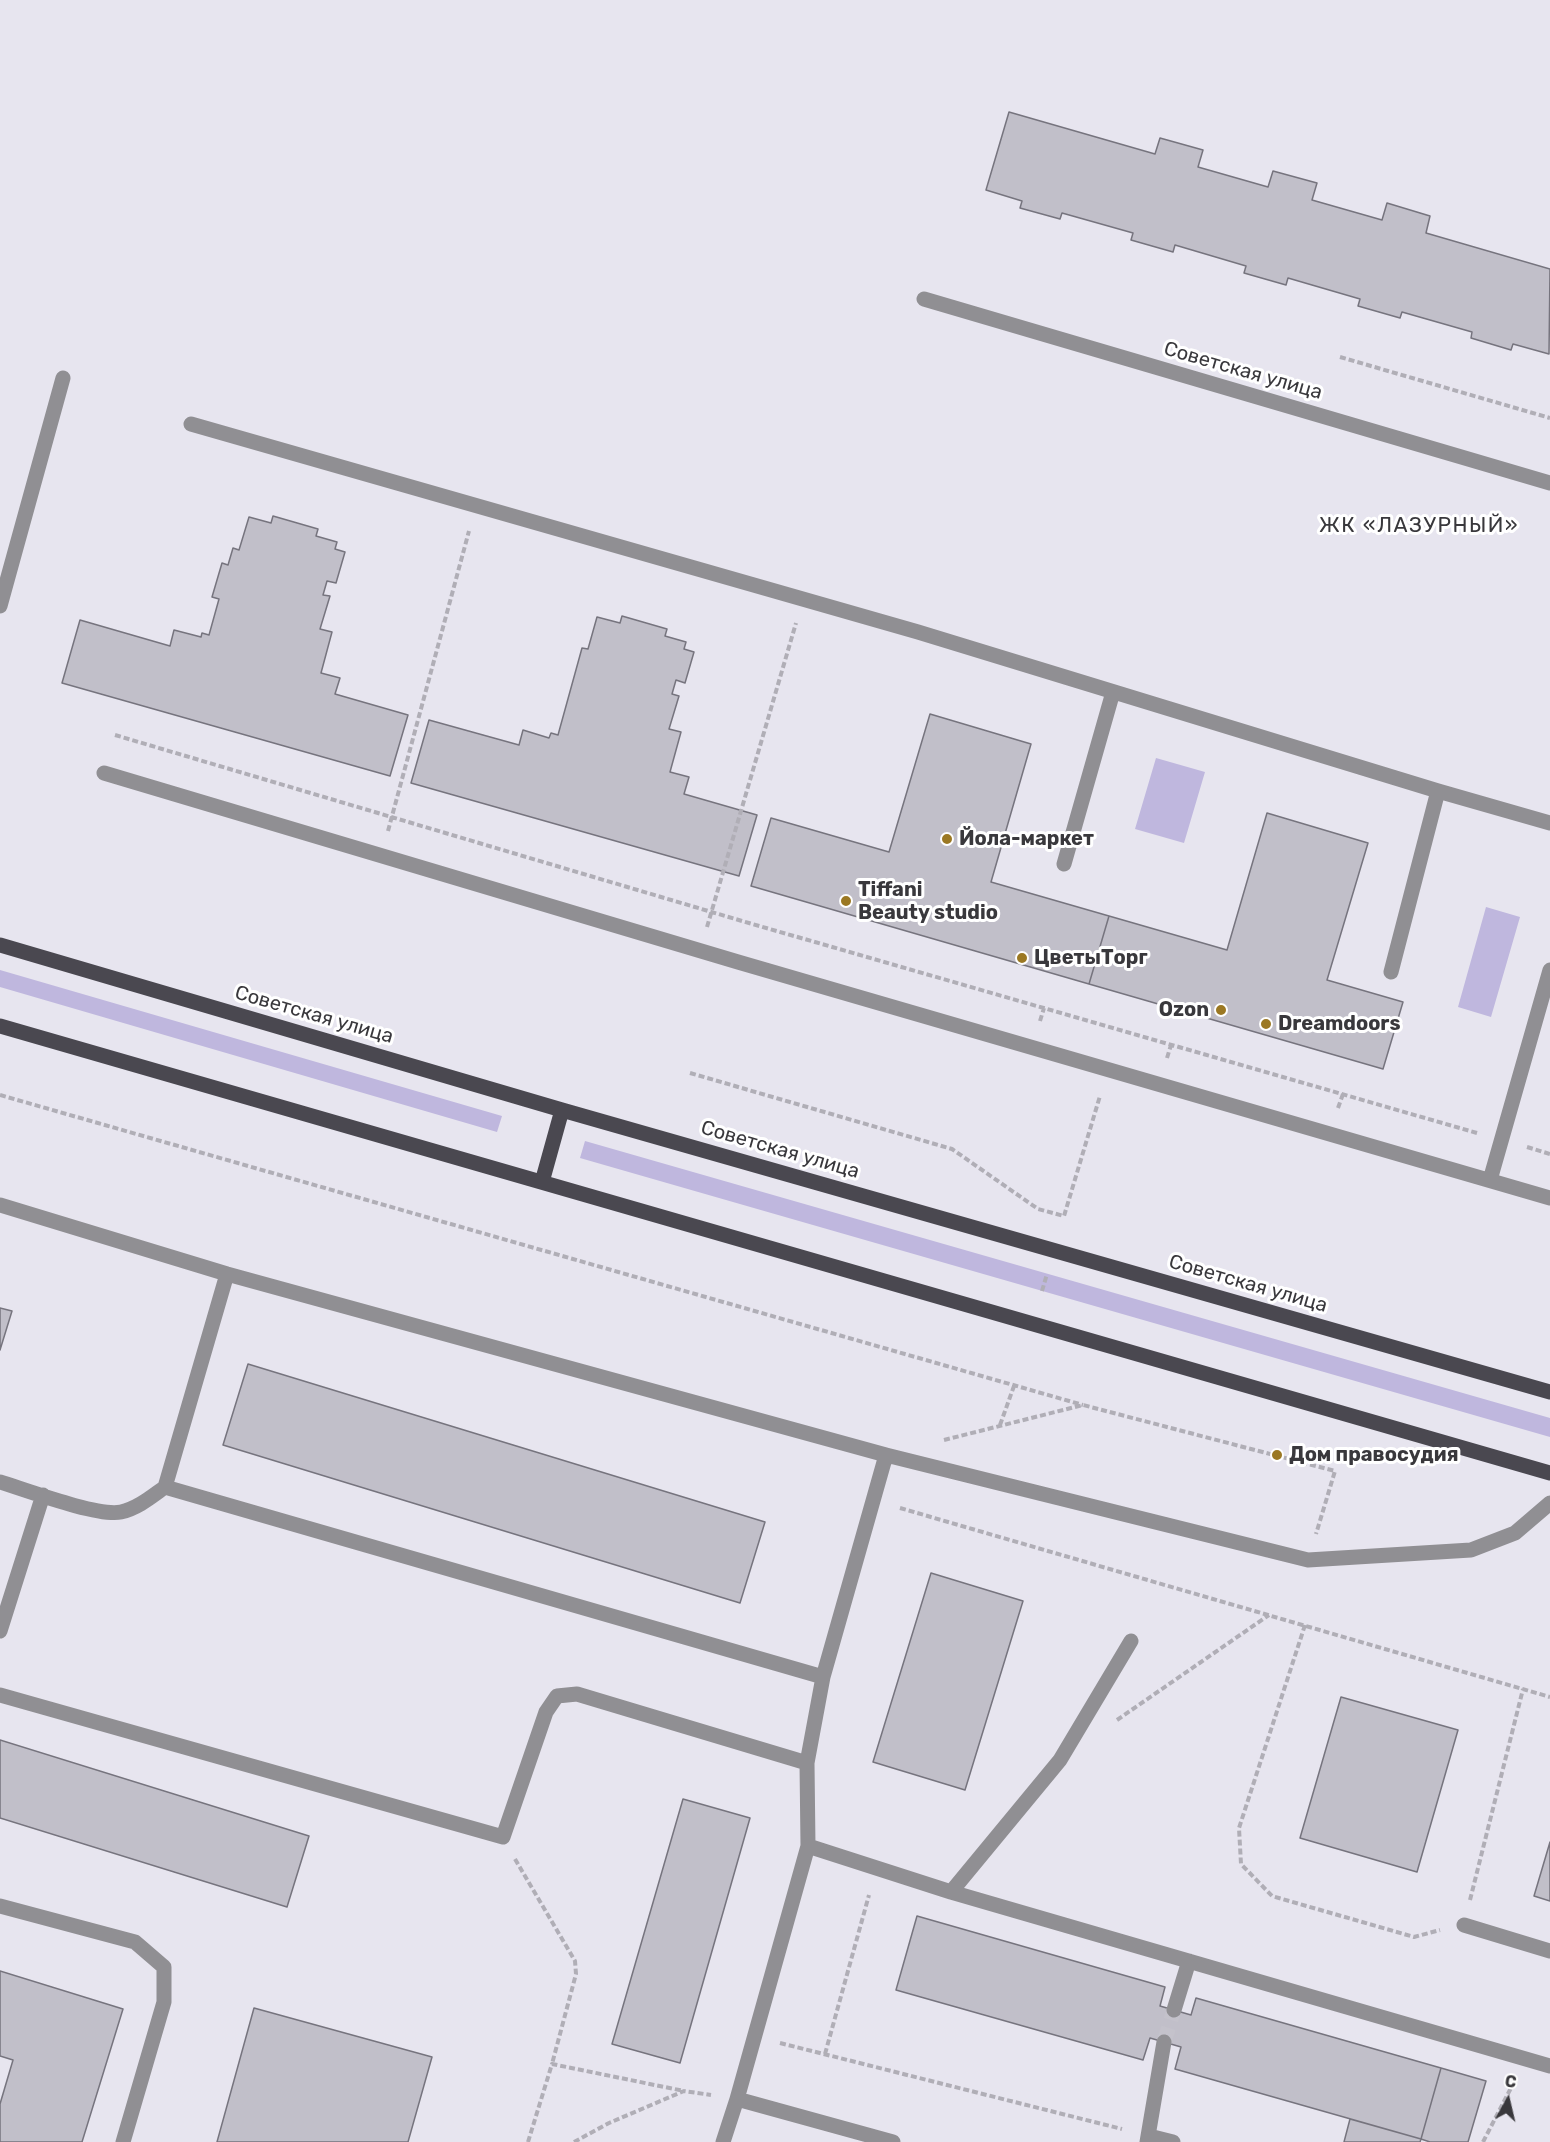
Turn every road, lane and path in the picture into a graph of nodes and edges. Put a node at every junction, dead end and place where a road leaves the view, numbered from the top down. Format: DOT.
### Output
graph roads {
  1 [pos="924,299"];
  2 [pos="1340,357"];
  3 [pos="63,378"];
  4 [pos="1550,418"];
  5 [pos="190,424"];
  6 [pos="1550,483"];
  7 [pos="476,505"];
  8 [pos="803,599"];
  9 [pos="0,606"];
  10 [pos="1113,692"];
  11 [pos="115,735"];
  12 [pos="104,773"];
  13 [pos="1438,791"];
  14 [pos="392,816"];
  15 [pos="1550,823"];
  16 [pos="381,854"];
  17 [pos="1064,864"];
  18 [pos="711,912"];
  19 [pos="0,945"];
  20 [pos="700,950"];
  21 [pos="1550,970"];
  22 [pos="1391,972"];
  23 [pos="0,1026"];
  24 [pos="1108,1070"];
  25 [pos="690,1073"];
  26 [pos="0,1095"];
  27 [pos="562,1110"];
  28 [pos="1501,1140"];
  29 [pos="1490,1180"];
  30 [pos="542,1182"];
  31 [pos="1550,1198"];
  32 [pos="0,1205"];
  33 [pos="227,1274"];
  34 [pos="1047,1274"];
  35 [pos="1042,1291"];
  36 [pos="1014,1386"];
  37 [pos="1550,1392"];
  38 [pos="1083,1405"];
  39 [pos="1000,1426"];
  40 [pos="943,1440"];
  41 [pos="886,1455"];
  42 [pos="1550,1473"];
  43 [pos="0,1482"];
  44 [pos="165,1487"];
  45 [pos="43,1495"];
  46 [pos="873,1500"];
  47 [pos="1550,1503"];
  48 [pos="1308,1560"];
  49 [pos="1270,1615"];
  50 [pos="1305,1625"];
  51 [pos="0,1631"];
  52 [pos="1131,1641"];
  53 [pos="823,1677"];
  54 [pos="1523,1689"];
  55 [pos="0,1695"];
  56 [pos="1550,1696"];
  57 [pos="1107,1727"];
  58 [pos="807,1763"];
  59 [pos="503,1837"];
  60 [pos="808,1846"];
  61 [pos="877,1868"];
  62 [pos="951,1892"];
  63 [pos="0,1906"];
  64 [pos="1464,1925"];
  65 [pos="1550,1951"];
  66 [pos="1189,1961"];
  67 [pos="1174,2010"];
  68 [pos="754,2037"];
  69 [pos="1164,2042"];
  70 [pos="825,2054"];
  71 [pos="1526,2058"];
  72 [pos="552,2064"];
  73 [pos="1550,2066"];
  74 [pos="684,2091"];
  75 [pos="736,2099"];
  76 [pos="1148,2139"];
  77 [pos="123,2142"];
  78 [pos="528,2142"];
  79 [pos="574,2142"];
  80 [pos="723,2142"];
  81 [pos="893,2142"];
  82 [pos="1173,2142"];
  83 [pos="1483,2142"];
  1 -- 6 [label="lane, Советская улица"];
  2 -- 4 [label="path"];
  3 -- 9 [label="lane"];
  5 -- 7 [label="lane"];
  7 -- 8 [label="lane"];
  7 -- 14 [label="path"];
  8 -- 10 [label="lane"];
  8 -- 18 [label="path"];
  10 -- 13 [label="lane"];
  10 -- 17 [label="lane"];
  11 -- 14 [label="path"];
  12 -- 16 [label="lane"];
  13 -- 15 [label="lane"];
  13 -- 22 [label="lane"];
  14 -- 16 [label="path"];
  14 -- 18 [label="path"];
  16 -- 20 [label="lane"];
  18 -- 20 [label="path"];
  18 -- 28 [label="path"];
  19 -- 27 [label="main road, Советская улица"];
  20 -- 24 [label="lane"];
  21 -- 28 [label="lane"];
  23 -- 30 [label="main road"];
  24 -- 25 [label="path"];
  24 -- 29 [label="lane"];
  26 -- 36 [label="path"];
  27 -- 30 [label="main road"];
  27 -- 37 [label="main road, Советская улица"];
  28 -- 29 [label="lane"];
  29 -- 31 [label="lane"];
  30 -- 42 [label="main road"];
  32 -- 33 [label="lane"];
  33 -- 41 [label="lane"];
  33 -- 44 [label="lane"];
  34 -- 35 [label="path"];
  36 -- 38 [label="path"];
  36 -- 39 [label="path"];
  38 -- 39 [label="path"];
  38 -- 48 [label="path"];
  39 -- 40 [label="path"];
  41 -- 46 [label="lane"];
  41 -- 48 [label="lane"];
  43 -- 45 [label="lane"];
  44 -- 45 [label="lane"];
  44 -- 53 [label="lane"];
  45 -- 51 [label="lane"];
  46 -- 49 [label="path"];
  46 -- 53 [label="lane"];
  47 -- 48 [label="lane"];
  49 -- 50 [label="path"];
  49 -- 57 [label="path"];
  50 -- 54 [label="path"];
  50 -- 64 [label="path"];
  52 -- 62 [label="lane"];
  53 -- 58 [label="lane"];
  54 -- 56 [label="path"];
  54 -- 64 [label="path"];
  55 -- 59 [label="lane"];
  58 -- 59 [label="lane"];
  58 -- 60 [label="lane"];
  59 -- 72 [label="path"];
  60 -- 61 [label="lane"];
  60 -- 68 [label="lane"];
  61 -- 62 [label="lane"];
  61 -- 70 [label="path"];
  62 -- 66 [label="lane"];
  63 -- 77 [label="lane"];
  64 -- 65 [label="lane"];
  66 -- 67 [label="lane"];
  66 -- 71 [label="lane"];
  68 -- 70 [label="path"];
  68 -- 75 [label="lane"];
  69 -- 76 [label="lane"];
  70 -- 76 [label="path"];
  71 -- 73 [label="lane"];
  71 -- 83 [label="path"];
  72 -- 74 [label="path"];
  72 -- 78 [label="path"];
  74 -- 75 [label="path"];
  74 -- 79 [label="path"];
  75 -- 80 [label="lane"];
  75 -- 81 [label="lane"];
  76 -- 82 [label="lane"];
}
